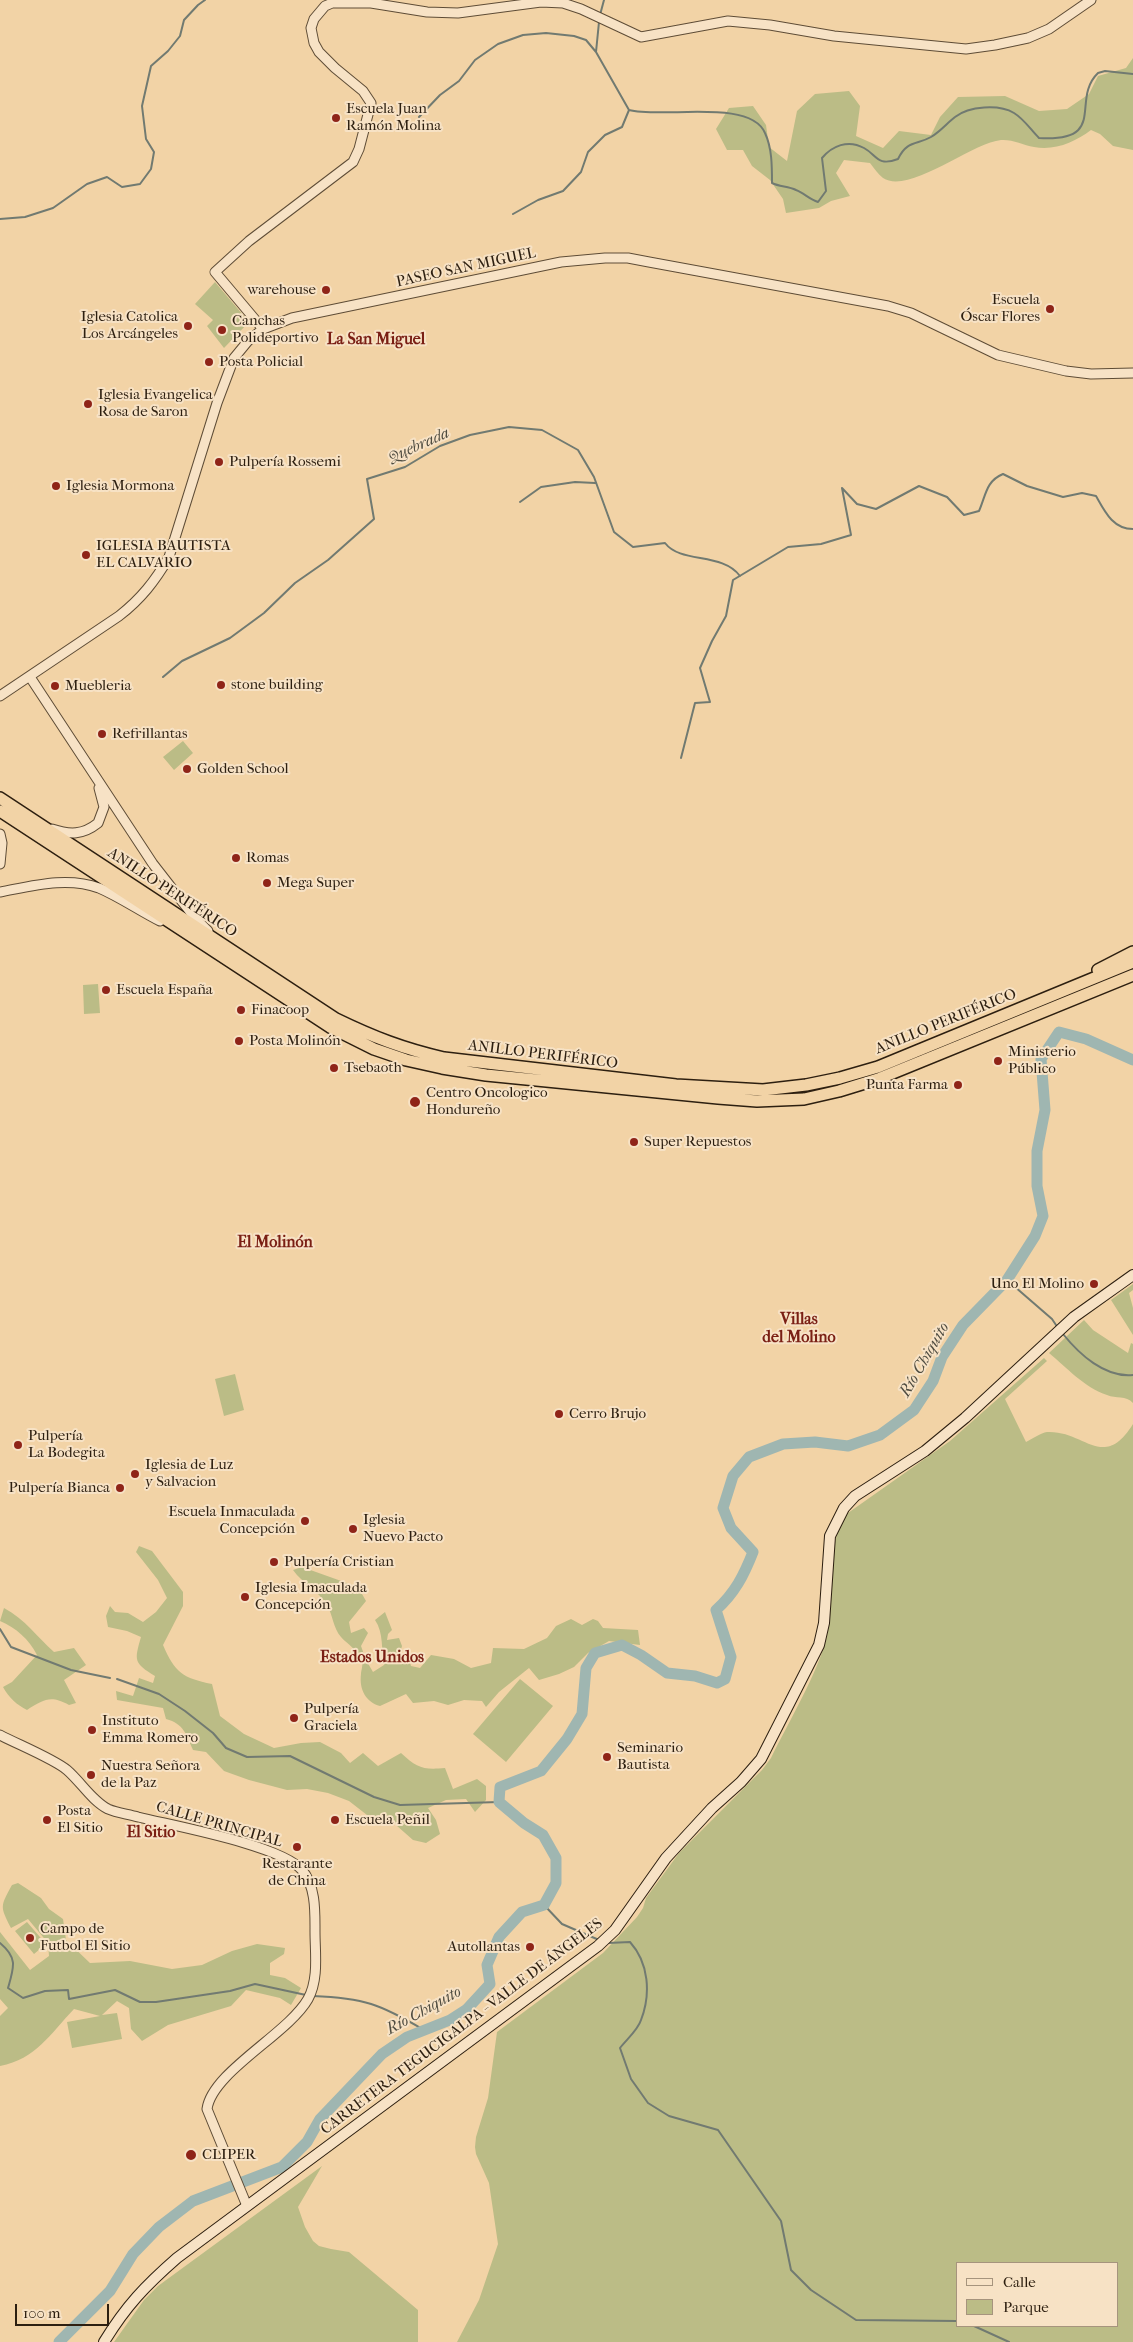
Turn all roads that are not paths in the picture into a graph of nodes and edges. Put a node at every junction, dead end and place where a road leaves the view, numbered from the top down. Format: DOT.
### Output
graph roads {
  1 [pos="1091,0"];
  2 [pos="262,329"];
  3 [pos="1133,373"];
  4 [pos="30,677"];
  5 [pos="0,696"];
  6 [pos="92,772"];
  7 [pos="0,798"];
  8 [pos="0,811"];
  9 [pos="43,827"];
  10 [pos="0,834"];
  11 [pos="0,864"];
  12 [pos="0,892"];
  13 [pos="192,939"];
  14 [pos="222,945"];
  15 [pos="1133,952"];
  16 [pos="1133,962"];
  17 [pos="1133,975"];
  18 [pos="1074,986"];
  19 [pos="1133,1274"];
  20 [pos="0,1735"];
  21 [pos="244,2202"];
  22 [pos="104,2342"];
  1 -- 2 [label="street"];
  2 -- 3 [label="street, PASEO SAN MIGUEL"];
  2 -- 4 [label="street, PASEO SAN MIGUEL"];
  4 -- 5 [label="street, PASEO SAN MIGUEL"];
  4 -- 6 [label="street"];
  6 -- 9 [label="street"];
  6 -- 14 [label="street"];
  7 -- 9 [label="highway, ANILLO PERIFÉRICO"];
  8 -- 13 [label="highway, ANILLO PERIFÉRICO"];
  9 -- 14 [label="highway, ANILLO PERIFÉRICO"];
  10 -- 11 [label="street"];
  12 -- 13 [label="street"];
  13 -- 17 [label="highway, ANILLO PERIFÉRICO"];
  14 -- 18 [label="highway, ANILLO PERIFÉRICO"];
  15 -- 18 [label="highway"];
  16 -- 18 [label="highway, ANILLO PERIFÉRICO"];
  19 -- 21 [label="main road, CARRETERA TEGUCIGALPA - VALLE DE ÁNGELES"];
  20 -- 21 [label="street, CALLE PRINCIPAL"];
  21 -- 22 [label="main road, CARRETERA TEGUCIGALPA - VALLE DE ÁNGELES"];
}
